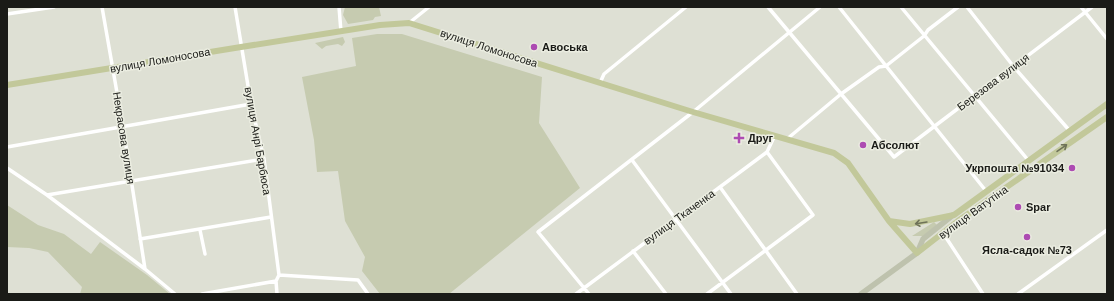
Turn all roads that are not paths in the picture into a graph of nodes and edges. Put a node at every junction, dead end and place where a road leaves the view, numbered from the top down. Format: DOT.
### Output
graph roads {
  1 [pos="54,7"];
  2 [pos="102,7"];
  3 [pos="235,7"];
  4 [pos="339,7"];
  5 [pos="429,7"];
  6 [pos="686,7"];
  7 [pos="768,7"];
  8 [pos="820,7"];
  9 [pos="839,7"];
  10 [pos="901,7"];
  11 [pos="958,7"];
  12 [pos="967,7"];
  13 [pos="1081,7"];
  14 [pos="1092,7"];
  15 [pos="1086,12"];
  16 [pos="7,14"];
  17 [pos="409,23"];
  18 [pos="341,32"];
  19 [pos="790,34"];
  20 [pos="924,36"];
  21 [pos="1107,39"];
  22 [pos="241,47"];
  23 [pos="886,66"];
  24 [pos="1014,67"];
  25 [pos="113,68"];
  26 [pos="600,83"];
  27 [pos="7,85"];
  28 [pos="841,94"];
  29 [pos="974,97"];
  30 [pos="251,104"];
  31 [pos="1107,104"];
  32 [pos="693,112"];
  33 [pos="1107,117"];
  34 [pos="934,126"];
  35 [pos="123,127"];
  36 [pos="1069,130"];
  37 [pos="775,135"];
  38 [pos="787,139"];
  39 [pos="7,146"];
  40 [pos="768,152"];
  41 [pos="264,159"];
  42 [pos="632,160"];
  43 [pos="1028,160"];
  44 [pos="7,168"];
  45 [pos="131,181"];
  46 [pos="720,187"];
  47 [pos="986,191"];
  48 [pos="47,195"];
  49 [pos="954,215"];
  50 [pos="271,217"];
  51 [pos="676,219"];
  52 [pos="889,221"];
  53 [pos="200,230"];
  54 [pos="1107,230"];
  55 [pos="943,234"];
  56 [pos="140,239"];
  57 [pos="633,251"];
  58 [pos="765,252"];
  59 [pos="917,253"];
  60 [pos="204,254"];
  61 [pos="145,269"];
  62 [pos="279,275"];
  63 [pos="276,281"];
  64 [pos="723,282"];
  65 [pos="583,288"];
  66 [pos="175,294"];
  67 [pos="202,294"];
  68 [pos="277,294"];
  69 [pos="368,294"];
  70 [pos="576,294"];
  71 [pos="589,294"];
  72 [pos="666,294"];
  73 [pos="707,294"];
  74 [pos="731,294"];
  75 [pos="797,294"];
  76 [pos="861,294"];
  77 [pos="983,294"];
  78 [pos="1018,294"];
  1 -- 16 [label="street"];
  2 -- 25 [label="street, Некрасова вулиця"];
  3 -- 22 [label="street, вулиця Анрі Барбюса"];
  4 -- 18 [label="street"];
  5 -- 17 [label="street"];
  6 -- 26 [label="street"];
  7 -- 19 [label="street"];
  8 -- 19 [label="street"];
  9 -- 23 [label="street"];
  10 -- 20 [label="street"];
  11 -- 20 [label="street"];
  12 -- 24 [label="street"];
  13 -- 15 [label="street"];
  14 -- 15 [label="street, Березова вулиця"];
  15 -- 21 [label="street"];
  15 -- 24 [label="street, Березова вулиця"];
  17 -- 18 [label="main road, вулиця Ломоносова"];
  17 -- 26 [label="main road, вулиця Ломоносова"];
  18 -- 22 [label="main road, вулиця Ломоносова"];
  19 -- 28 [label="street"];
  19 -- 32 [label="street"];
  20 -- 23 [label="street"];
  20 -- 29 [label="street"];
  22 -- 25 [label="main road, вулиця Ломоносова"];
  22 -- 30 [label="street, вулиця Анрі Барбюса"];
  23 -- 28 [label="street"];
  23 -- 34 [label="street"];
  24 -- 29 [label="street, Березова вулиця"];
  24 -- 36 [label="street"];
  25 -- 27 [label="main road, вулиця Ломоносова"];
  25 -- 35 [label="street, Некрасова вулиця"];
  26 -- 32 [label="main road, вулиця Ломоносова"];
  28 -- 34 [label="street, Березова вулиця"];
  28 -- 38 [label="street"];
  29 -- 34 [label="street, Березова вулиця"];
  29 -- 43 [label="street"];
  30 -- 35 [label="street"];
  30 -- 41 [label="street, вулиця Анрі Барбюса"];
  31 -- 36 [label="main road, вулиця Ватутіна"];
  32 -- 37 [label="main road, вулиця Ломоносова"];
  32 -- 42 [label="street"];
  55 -- 33 [label="main road, вулиця Ватутіна, one-way"];
  34 -- 47 [label="street"];
  35 -- 39 [label="street"];
  35 -- 45 [label="street, Некрасова вулиця"];
  36 -- 43 [label="main road, вулиця Ватутіна"];
  37 -- 38 [label="main road, вулиця Ломоносова"];
  37 -- 40 [label="street"];
  38 -- 52 [label="main road, вулиця Ломоносова"];
  40 -- 46 [label="street, вулиця Ткаченка"];
  40 -- 58 [label="street"];
  41 -- 45 [label="street"];
  41 -- 50 [label="street, вулиця Анрі Барбюса"];
  42 -- 51 [label="street"];
  42 -- 65 [label="street"];
  43 -- 47 [label="main road, вулиця Ватутіна"];
  44 -- 48 [label="street"];
  45 -- 48 [label="street"];
  45 -- 56 [label="street, Некрасова вулиця"];
  46 -- 51 [label="street, вулиця Ткаченка"];
  46 -- 58 [label="street"];
  47 -- 49 [label="main road, вулиця Ватутіна"];
  48 -- 61 [label="street"];
  49 -- 52 [label="main road, one-way"];
  49 -- 59 [label="street, вулиця Ватутіна"];
  50 -- 53 [label="street"];
  50 -- 62 [label="street, вулиця Анрі Барбюса"];
  51 -- 57 [label="street, вулиця Ткаченка"];
  51 -- 64 [label="street"];
  52 -- 59 [label="main road, вулиця Ломоносова"];
  53 -- 56 [label="street"];
  53 -- 60 [label="street"];
  54 -- 78 [label="street"];
  55 -- 59 [label="main road, вулиця Ватутіна"];
  55 -- 77 [label="street"];
  56 -- 61 [label="street, Некрасова вулиця"];
  57 -- 65 [label="street, вулиця Ткаченка"];
  57 -- 72 [label="street"];
  58 -- 64 [label="street"];
  58 -- 75 [label="street"];
  59 -- 76 [label="street, вулиця Ватутіна"];
  61 -- 66 [label="street"];
  62 -- 63 [label="street"];
  62 -- 69 [label="street"];
  63 -- 67 [label="street"];
  63 -- 68 [label="street"];
  64 -- 73 [label="street"];
  64 -- 74 [label="street"];
  65 -- 70 [label="street, вулиця Ткаченка"];
  65 -- 71 [label="street"];
}
